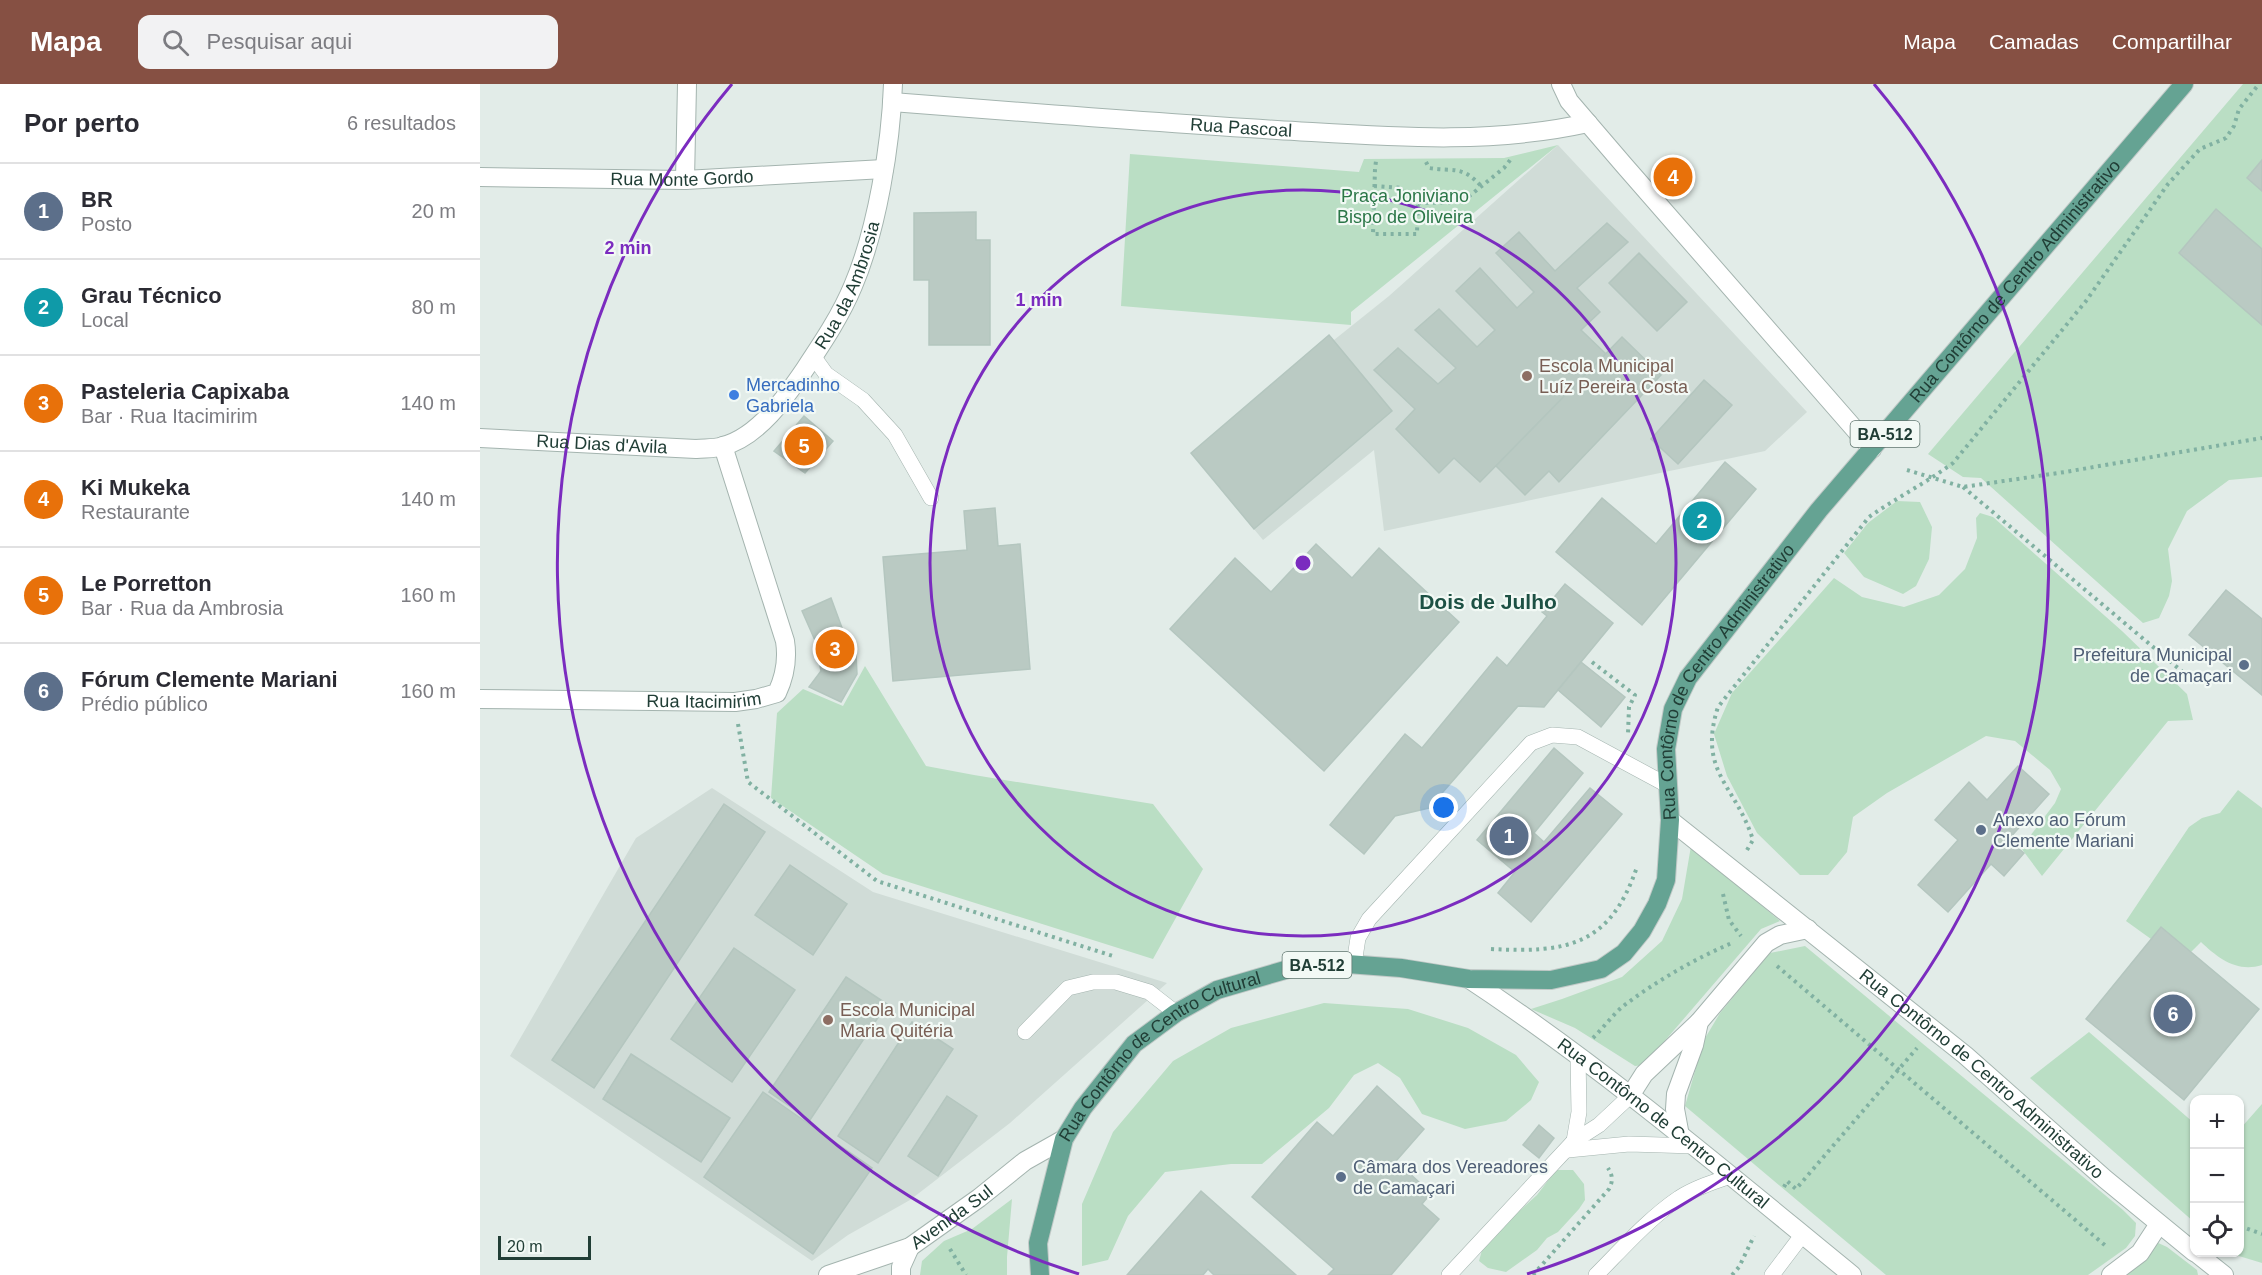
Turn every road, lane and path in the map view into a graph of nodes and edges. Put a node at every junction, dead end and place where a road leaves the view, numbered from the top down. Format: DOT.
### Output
graph roads {
  1 [pos="687,84"];
  2 [pos="1561,84"];
  3 [pos="2184,84"];
  4 [pos="2259,84"];
  5 [pos="893,93"];
  6 [pos="1588,123"];
  7 [pos="1517,152"];
  8 [pos="1426,155"];
  9 [pos="884,169"];
  10 [pos="1375,169"];
  11 [pos="480,177"];
  12 [pos="685,180"];
  13 [pos="1374,186"];
  14 [pos="1480,186"];
  15 [pos="1418,203"];
  16 [pos="813,356"];
  17 [pos="480,438"];
  18 [pos="2262,438"];
  19 [pos="723,446"];
  20 [pos="1872,449"];
  21 [pos="1907,470"];
  22 [pos="1933,478"];
  23 [pos="1963,487"];
  24 [pos="931,498"];
  25 [pos="1592,662"];
  26 [pos="2197,684"];
  27 [pos="480,699"];
  28 [pos="737,714"];
  29 [pos="1628,734"];
  30 [pos="1666,785"];
  31 [pos="1670,820"];
  32 [pos="1747,850"];
  33 [pos="1637,867"];
  34 [pos="1722,888"];
  35 [pos="1808,929"];
  36 [pos="1491,949"];
  37 [pos="1759,952"];
  38 [pos="1126,961"];
  39 [pos="1354,964"];
  40 [pos="1469,979"];
  41 [pos="1176,1013"];
  42 [pos="1699,1022"];
  43 [pos="1025,1032"];
  44 [pos="1591,1041"];
  45 [pos="1923,1041"];
  46 [pos="1578,1056"];
  47 [pos="1898,1068"];
  48 [pos="1630,1095"];
  49 [pos="1064,1138"];
  50 [pos="1687,1141"];
  51 [pos="1571,1145"];
  52 [pos="1606,1165"];
  53 [pos="1731,1176"];
  54 [pos="1780,1192"];
  55 [pos="2159,1224"];
  56 [pos="2244,1227"];
  57 [pos="1803,1234"];
  58 [pos="2262,1234"];
  59 [pos="1754,1236"];
  60 [pos="944,1241"];
  61 [pos="910,1247"];
  62 [pos="2190,1248"];
  63 [pos="2201,1257"];
  64 [pos="2118,1270"];
  65 [pos="828,1275"];
  66 [pos="901,1275"];
  67 [pos="966,1275"];
  68 [pos="1040,1275"];
  69 [pos="1449,1275"];
  70 [pos="1533,1275"];
  71 [pos="1596,1275"];
  72 [pos="1732,1275"];
  73 [pos="1773,1275"];
  74 [pos="1852,1275"];
  75 [pos="2224,1275"];
  1 -- 12 [label="street"];
  2 -- 6 [label="street"];
  3 -- 20 [label="main road, Rua Contôrno de Centro Administrativo / BA-512"];
  4 -- 22 [label="path"];
  5 -- 6 [label="street, Rua Pascoal"];
  5 -- 9 [label="street, Rua da Ambrosia"];
  6 -- 20 [label="street"];
  7 -- 14 [label="path"];
  8 -- 14 [label="path"];
  9 -- 12 [label="street, Rua Monte Gordo"];
  9 -- 16 [label="street, Rua da Ambrosia"];
  10 -- 13 [label="path"];
  11 -- 12 [label="street, Rua Monte Gordo"];
  13 -- 15 [label="path"];
  13 -- 15 [label="path"];
  14 -- 15 [label="path"];
  16 -- 19 [label="street, Rua da Ambrosia"];
  16 -- 24 [label="lane"];
  17 -- 19 [label="street, Rua Dias d'Avila"];
  18 -- 23 [label="path"];
  19 -- 27 [label="street, Rua Itacimirim"];
  20 -- 30 [label="main road, Rua Contôrno de Centro Administrativo / BA-512"];
  21 -- 22 [label="path"];
  22 -- 23 [label="path"];
  22 -- 32 [label="path"];
  23 -- 26 [label="path"];
  25 -- 29 [label="path"];
  28 -- 38 [label="path"];
  30 -- 31 [label="main road, Rua Contôrno de Centro Administrativo / BA-512"];
  30 -- 39 [label="lane"];
  31 -- 35 [label="street, Rua Contôrno de Centro Administrativo"];
  31 -- 40 [label="main road, Rua Contôrno de Centro Cultural / BA-512"];
  33 -- 36 [label="path"];
  34 -- 44 [label="path"];
  35 -- 37 [label="street"];
  35 -- 55 [label="street, Rua Contôrno de Centro Administrativo"];
  37 -- 42 [label="street"];
  37 -- 47 [label="path"];
  39 -- 40 [label="main road, Rua Contôrno de Centro Cultural / BA-512"];
  39 -- 41 [label="main road, Rua Contôrno de Centro Cultural / BA-512"];
  40 -- 46 [label="street, Rua Contôrno de Centro Cultural"];
  41 -- 43 [label="lane"];
  41 -- 49 [label="main road, Rua Contôrno de Centro Cultural / BA-512"];
  42 -- 48 [label="street"];
  42 -- 50 [label="street"];
  45 -- 47 [label="path"];
  46 -- 48 [label="street, Rua Contôrno de Centro Cultural"];
  46 -- 51 [label="lane"];
  47 -- 54 [label="path"];
  47 -- 64 [label="path"];
  48 -- 50 [label="street, Rua Contôrno de Centro Cultural"];
  48 -- 51 [label="lane"];
  49 -- 61 [label="street, Avenida Sul"];
  49 -- 68 [label="main road, Rua Contôrno de Centro Cultural / BA-512"];
  50 -- 51 [label="lane"];
  50 -- 53 [label="street, Rua Contôrno de Centro Cultural"];
  51 -- 69 [label="lane"];
  52 -- 70 [label="path"];
  53 -- 57 [label="street, Rua Contôrno de Centro Cultural"];
  53 -- 71 [label="lane"];
  55 -- 62 [label="street, Rua Contôrno de Centro Administrativo"];
  55 -- 64 [label="street"];
  56 -- 58 [label="path"];
  57 -- 73 [label="lane"];
  57 -- 74 [label="street, Rua Contôrno de Centro Cultural"];
  59 -- 72 [label="path"];
  60 -- 67 [label="path"];
  61 -- 65 [label="street, Avenida Sul"];
  61 -- 66 [label="street"];
  63 -- 75 [label="street, Rua Contôrno de Centro Administrativo"];
}
